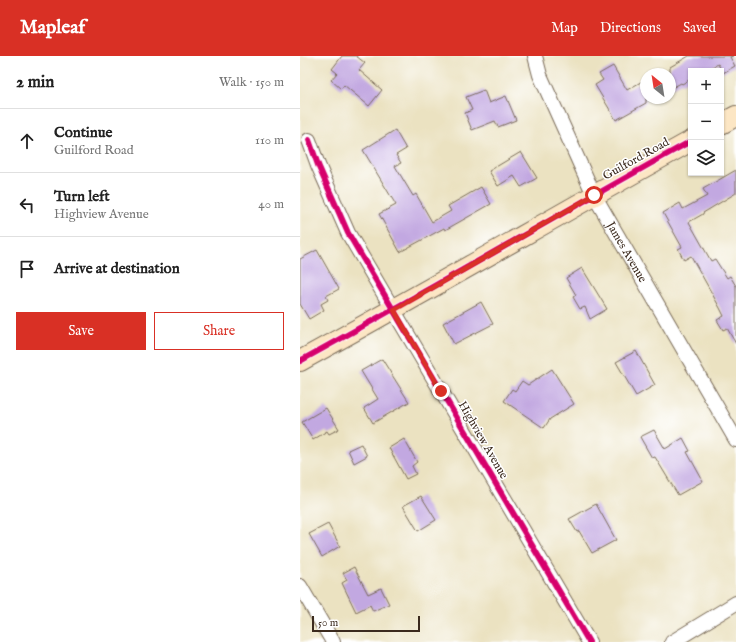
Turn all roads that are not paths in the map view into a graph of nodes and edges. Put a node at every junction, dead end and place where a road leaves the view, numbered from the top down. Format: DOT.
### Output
graph roads {
  1 [pos="535,56"];
  2 [pos="736,116"];
  3 [pos="724,122"];
  4 [pos="309,140"];
  5 [pos="688,143"];
  6 [pos="594,195"];
  7 [pos="394,310"];
  8 [pos="300,361"];
  9 [pos="736,440"];
  10 [pos="300,586"];
  11 [pos="736,603"];
  12 [pos="333,642"];
  13 [pos="589,642"];
  14 [pos="672,642"];
  1 -- 6 [label="street, James Avenue"];
  2 -- 3 [label="street"];
  4 -- 7 [label="street, Highview Avenue"];
  5 -- 6 [label="street, Guilford Road"];
  6 -- 7 [label="street, Guilford Road"];
  6 -- 9 [label="street, James Avenue"];
  7 -- 8 [label="street, Guilford Road"];
  7 -- 13 [label="street, Highview Avenue"];
  10 -- 12 [label="street"];
  11 -- 14 [label="street"];
}
